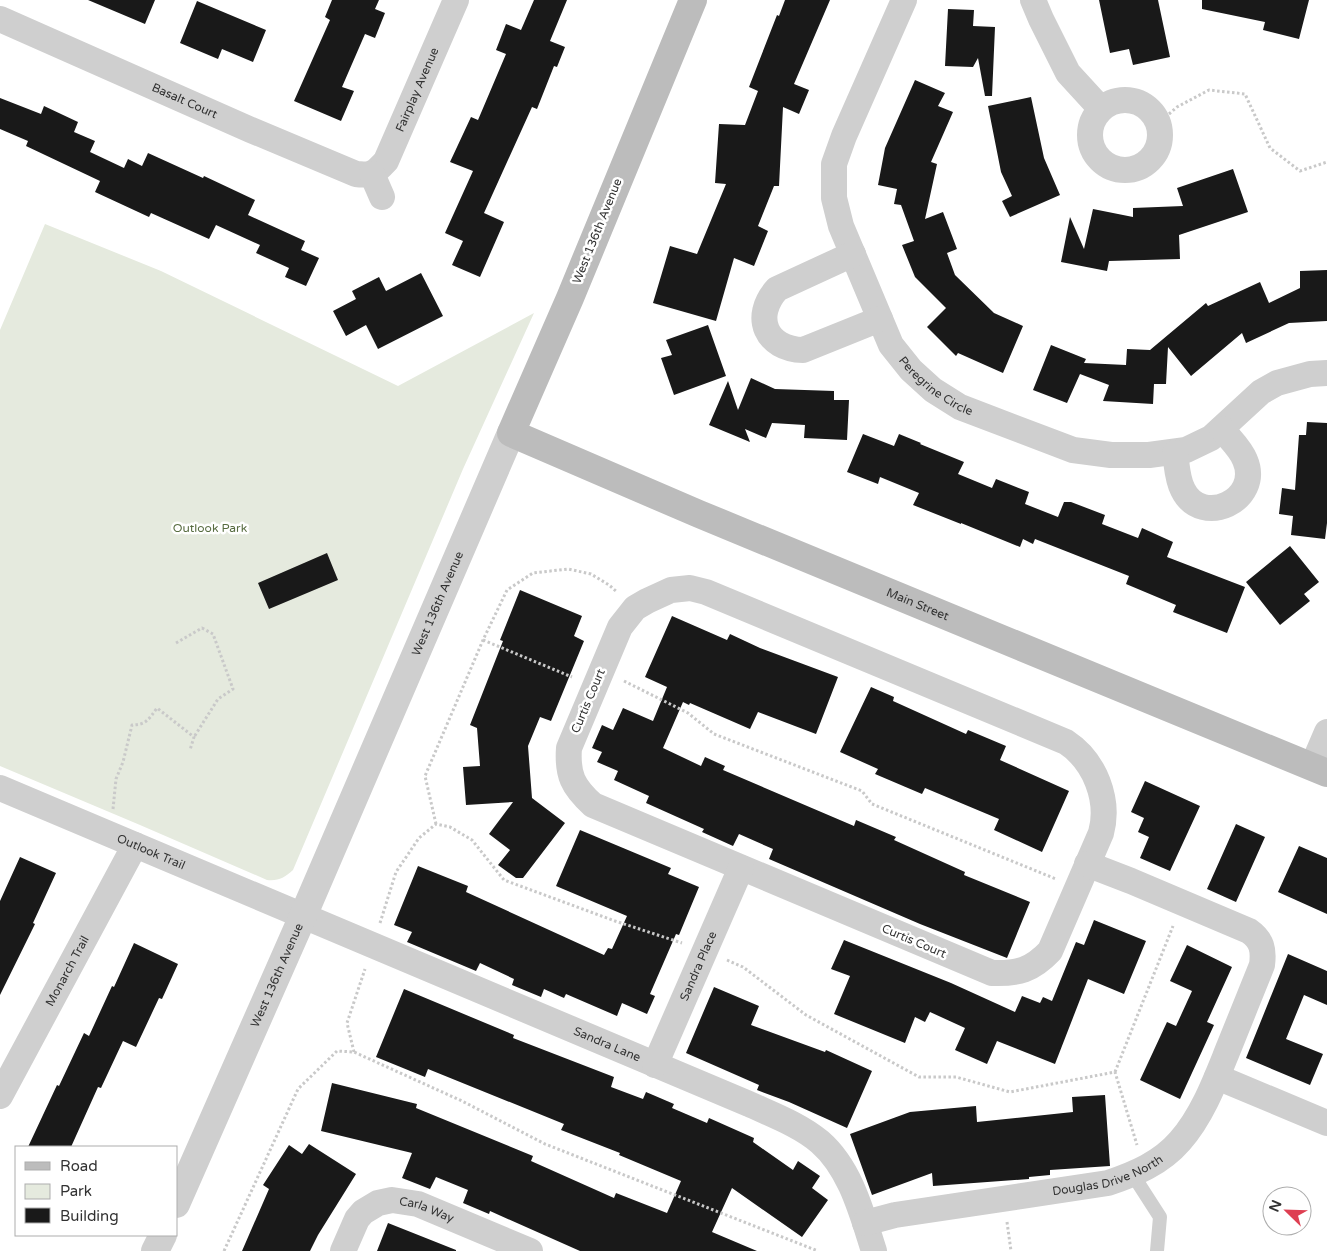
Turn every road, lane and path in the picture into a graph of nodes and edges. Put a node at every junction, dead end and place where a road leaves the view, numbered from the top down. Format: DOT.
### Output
graph roads {
  1 [pos="456,0"];
  2 [pos="693,0"];
  3 [pos="904,0"];
  4 [pos="1034,0"];
  5 [pos="0,19"];
  6 [pos="1101,109"];
  7 [pos="1169,114"];
  8 [pos="1327,162"];
  9 [pos="377,185"];
  10 [pos="852,254"];
  11 [pos="880,319"];
  12 [pos="1327,373"];
  13 [pos="1222,429"];
  14 [pos="510,434"];
  15 [pos="1175,453"];
  16 [pos="635,608"];
  17 [pos="483,640"];
  18 [pos="176,643"];
  19 [pos="601,670"];
  20 [pos="1327,732"];
  21 [pos="194,738"];
  22 [pos="190,750"];
  23 [pos="1319,770"];
  24 [pos="0,788"];
  25 [pos="436,824"];
  26 [pos="110,834"];
  27 [pos="135,845"];
  28 [pos="741,868"];
  29 [pos="1083,876"];
  30 [pos="1183,903"];
  31 [pos="303,916"];
  32 [pos="373,946"];
  33 [pos="705,951"];
  34 [pos="354,1052"];
  35 [pos="655,1065"];
  36 [pos="1115,1072"];
  37 [pos="1217,1077"];
  38 [pos="0,1096"];
  39 [pos="1327,1124"];
  40 [pos="1138,1172"];
  41 [pos="178,1199"];
  42 [pos="865,1223"];
  43 [pos="163,1236"];
  44 [pos="156,1251"];
  45 [pos="224,1251"];
  46 [pos="343,1251"];
  47 [pos="530,1251"];
  48 [pos="818,1251"];
  49 [pos="874,1251"];
  50 [pos="1157,1251"];
  1 -- 9 [label="street, Fairplay Avenue"];
  2 -- 14 [label="main road, West 136th Avenue"];
  3 -- 10 [label="street, Peregrine Circle"];
  4 -- 6 [label="street"];
  5 -- 9 [label="street, Basalt Court"];
  7 -- 8 [label="path"];
  10 -- 11 [label="street, Peregrine Circle"];
  10 -- 11 [label="street"];
  11 -- 15 [label="street, Peregrine Circle"];
  12 -- 13 [label="street, Peregrine Circle"];
  13 -- 15 [label="street, Peregrine Circle"];
  13 -- 15 [label="street"];
  14 -- 23 [label="main road, Main Street"];
  14 -- 31 [label="street, West 136th Avenue"];
  16 -- 17 [label="path"];
  16 -- 19 [label="street, Curtis Court"];
  16 -- 29 [label="street, Curtis Court"];
  17 -- 19 [label="path"];
  17 -- 25 [label="path"];
  18 -- 21 [label="path"];
  19 -- 28 [label="street, Curtis Court"];
  19 -- 29 [label="path"];
  20 -- 23 [label="street"];
  21 -- 22 [label="path"];
  21 -- 26 [label="path"];
  24 -- 26 [label="street, Outlook Trail"];
  25 -- 32 [label="path"];
  25 -- 33 [label="path"];
  26 -- 27 [label="street, Outlook Trail"];
  27 -- 31 [label="street, Outlook Trail"];
  27 -- 38 [label="street, Monarch Trail"];
  28 -- 29 [label="street, Curtis Court"];
  28 -- 33 [label="street, Sandra Place"];
  29 -- 30 [label="street"];
  30 -- 36 [label="path"];
  30 -- 37 [label="street"];
  31 -- 32 [label="street, Sandra Lane"];
  31 -- 41 [label="street, West 136th Avenue"];
  32 -- 34 [label="path"];
  32 -- 35 [label="street, Sandra Lane"];
  33 -- 35 [label="street, Sandra Place"];
  33 -- 36 [label="path"];
  34 -- 45 [label="path"];
  34 -- 48 [label="path"];
  35 -- 42 [label="street, Sandra Lane"];
  36 -- 40 [label="path"];
  37 -- 39 [label="street"];
  37 -- 40 [label="street, Douglas Drive North"];
  40 -- 42 [label="street, Douglas Drive North"];
  40 -- 50 [label="lane"];
  42 -- 49 [label="street"];
  43 -- 44 [label="street"];
  46 -- 47 [label="street, Carla Way"];
}
